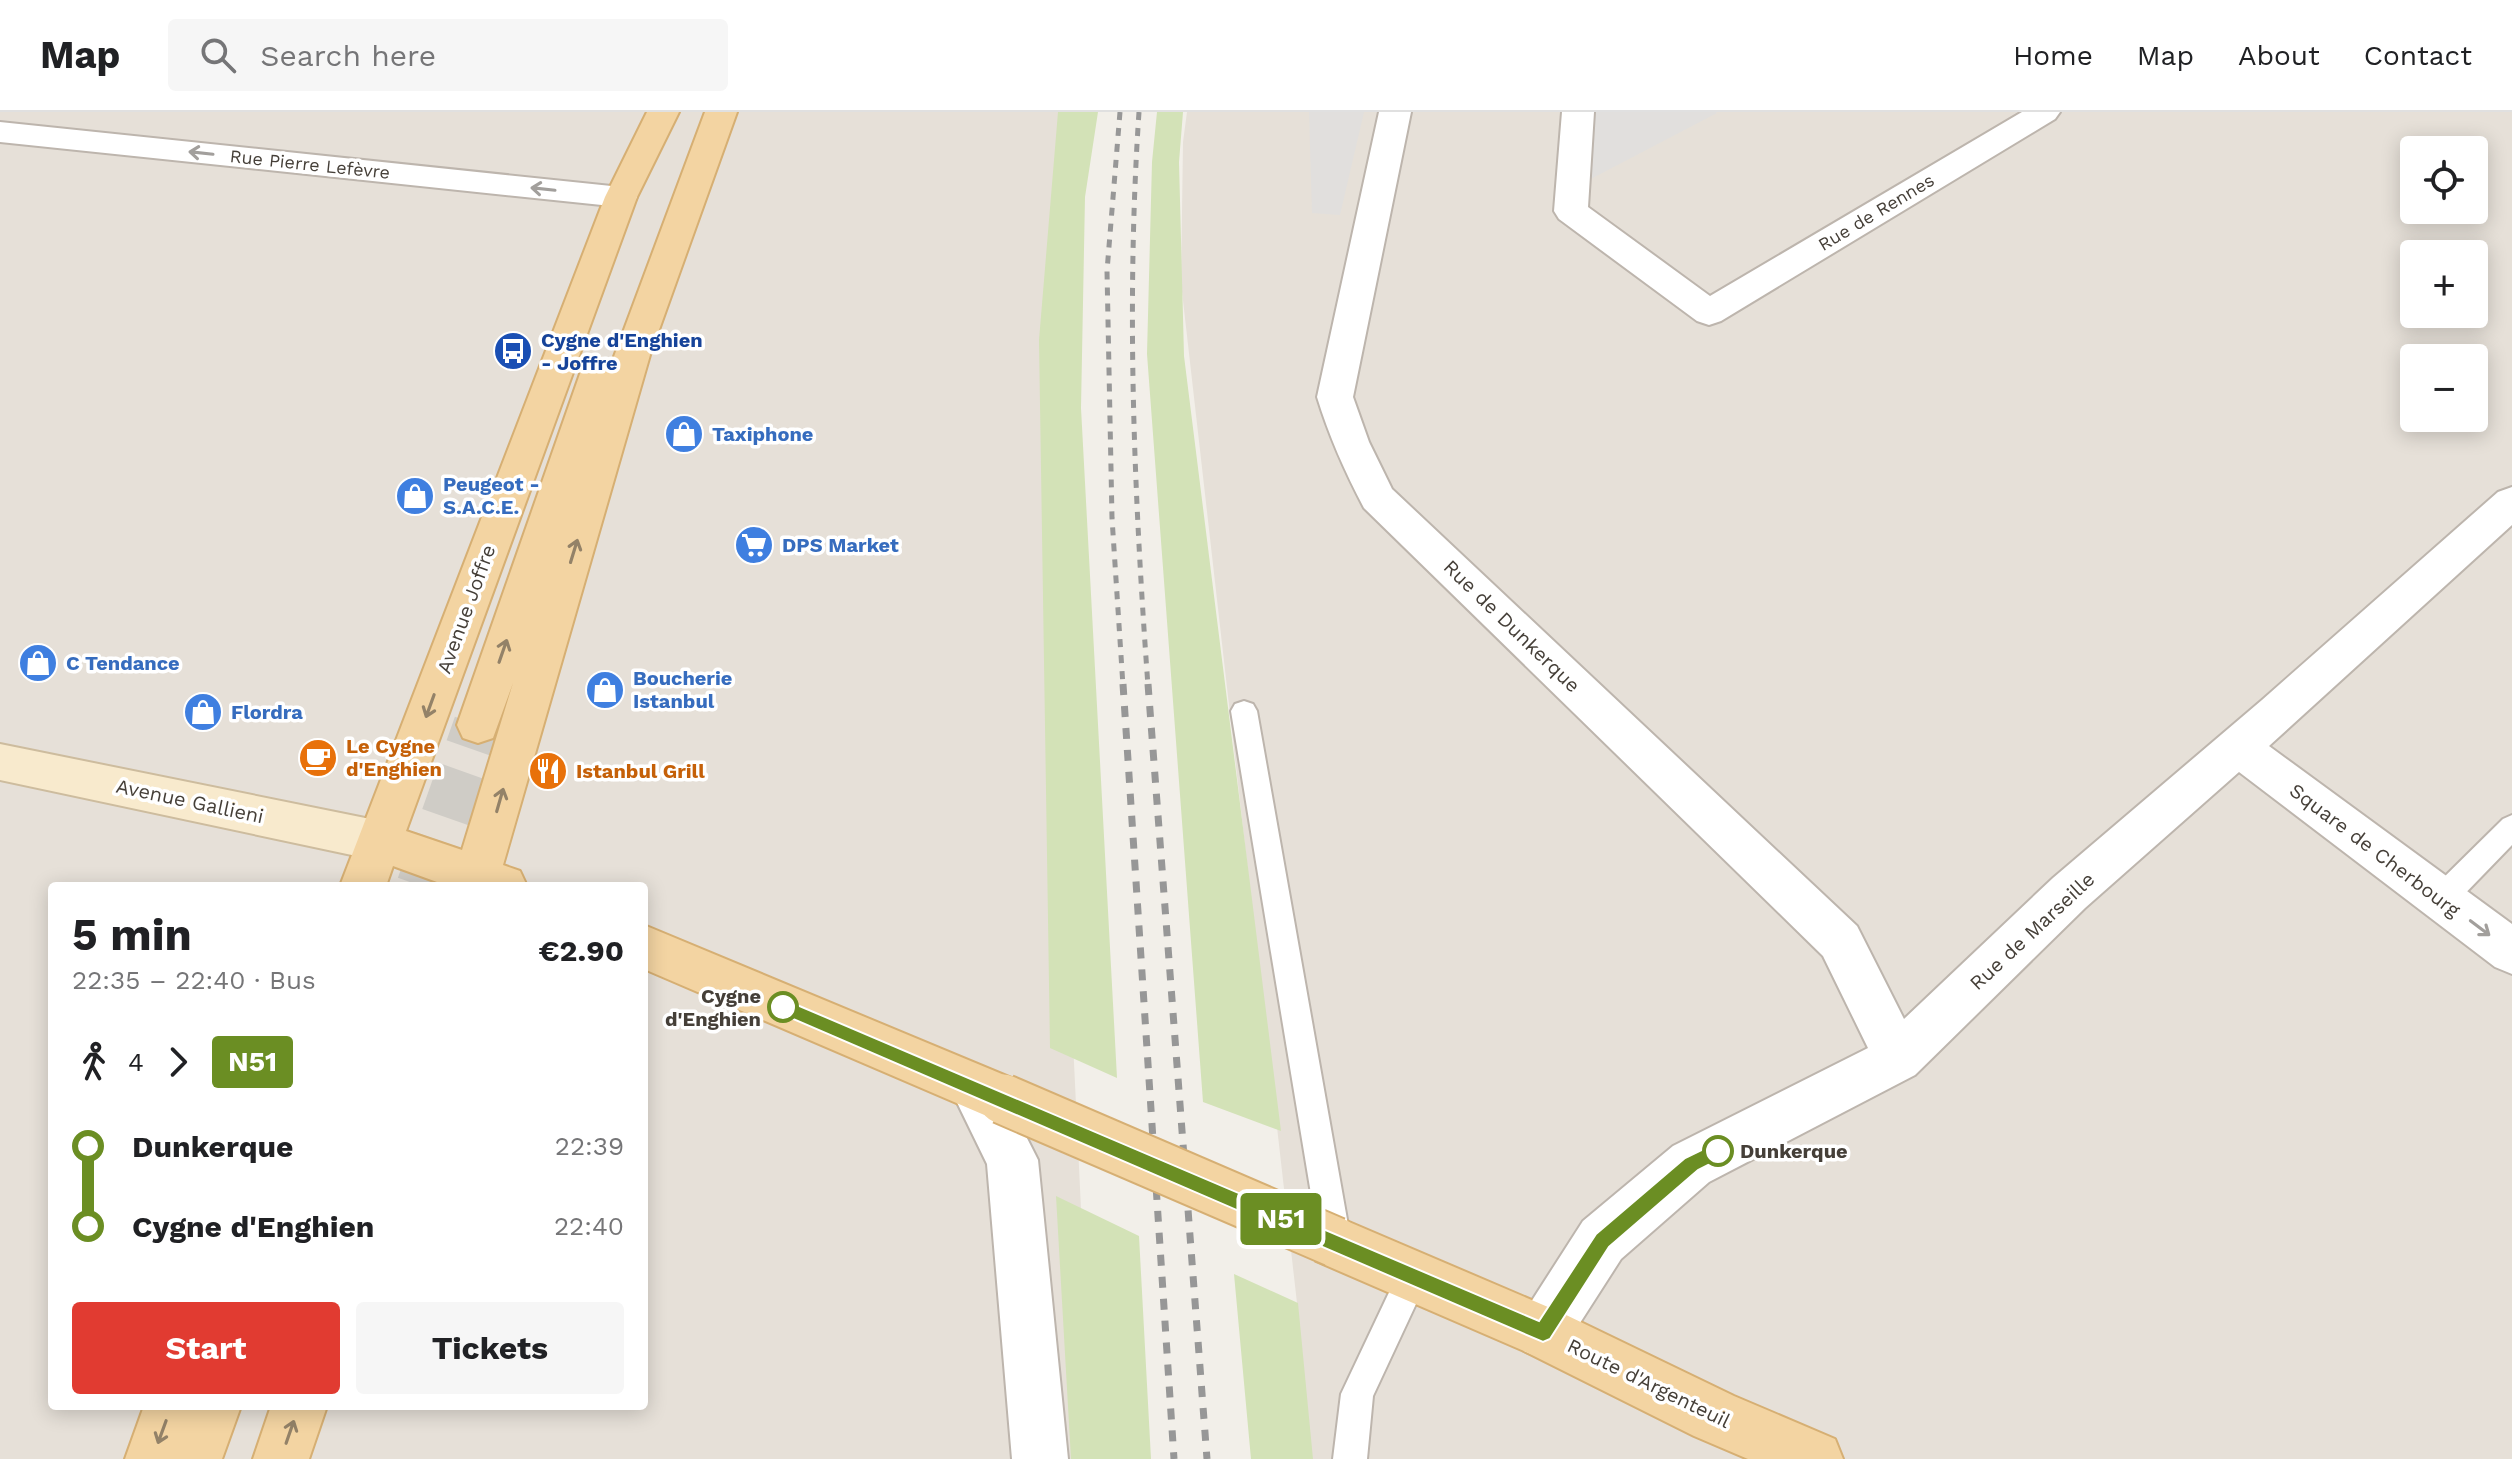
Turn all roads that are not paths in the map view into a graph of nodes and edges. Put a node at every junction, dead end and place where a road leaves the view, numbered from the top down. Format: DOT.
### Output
graph roads {
  1 [pos="663,112"];
  2 [pos="678,112"];
  3 [pos="719,112"];
  4 [pos="1395,112"];
  5 [pos="1578,112"];
  6 [pos="2044,112"];
  7 [pos="0,132"];
  8 [pos="621,197"];
  9 [pos="2512,502"];
  10 [pos="1244,711"];
  11 [pos="2238,747"];
  12 [pos="0,762"];
  13 [pos="2512,827"];
  14 [pos="380,841"];
  15 [pos="365,882"];
  16 [pos="485,882"];
  17 [pos="2441,899"];
  18 [pos="648,949"];
  19 [pos="2512,952"];
  20 [pos="1898,1058"];
  21 [pos="989,1094"];
  22 [pos="1335,1242"];
  23 [pos="1413,1276"];
  24 [pos="1543,1332"];
  25 [pos="171,1410"];
  26 [pos="212,1410"];
  27 [pos="243,1410"];
  28 [pos="298,1410"];
  29 [pos="153,1459"];
  30 [pos="194,1459"];
  31 [pos="226,1459"];
  32 [pos="281,1459"];
  33 [pos="1040,1459"];
  34 [pos="1350,1459"];
  35 [pos="1815,1459"];
  1 -- 8 [label="main road, Avenue Joffre"];
  2 -- 3 [label="main road, Avenue Joffre, one-way"];
  16 -- 3 [label="main road, Avenue Joffre, one-way"];
  4 -- 20 [label="street, Rue de Dunkerque"];
  5 -- 6 [label="street, Rue de Rennes"];
  8 -- 7 [label="street, Rue Pierre Lefèvre, one-way"];
  8 -- 14 [label="main road, Avenue Joffre, one-way"];
  9 -- 11 [label="street, Rue de Marseille"];
  10 -- 22 [label="lane"];
  11 -- 17 [label="street, Square de Cherbourg"];
  11 -- 20 [label="street, Rue de Marseille"];
  12 -- 14 [label="main road, Avenue Gallieni"];
  13 -- 17 [label="lane"];
  14 -- 15 [label="main road, Avenue Joffre"];
  14 -- 16 [label="main road"];
  17 -- 19 [label="street, Square de Cherbourg, one-way"];
  18 -- 21 [label="main road, Route d'Argenteuil"];
  20 -- 24 [label="street, Rue de Marseille"];
  21 -- 22 [label="main road, Route d'Argenteuil, bridge"];
  21 -- 33 [label="street"];
  22 -- 23 [label="main road, Route d'Argenteuil"];
  23 -- 24 [label="main road, Route d'Argenteuil"];
  23 -- 34 [label="lane"];
  24 -- 35 [label="main road, Route d'Argenteuil"];
  25 -- 29 [label="main road, one-way"];
  26 -- 30 [label="main road"];
  27 -- 31 [label="main road"];
  32 -- 28 [label="main road, one-way"];
}
